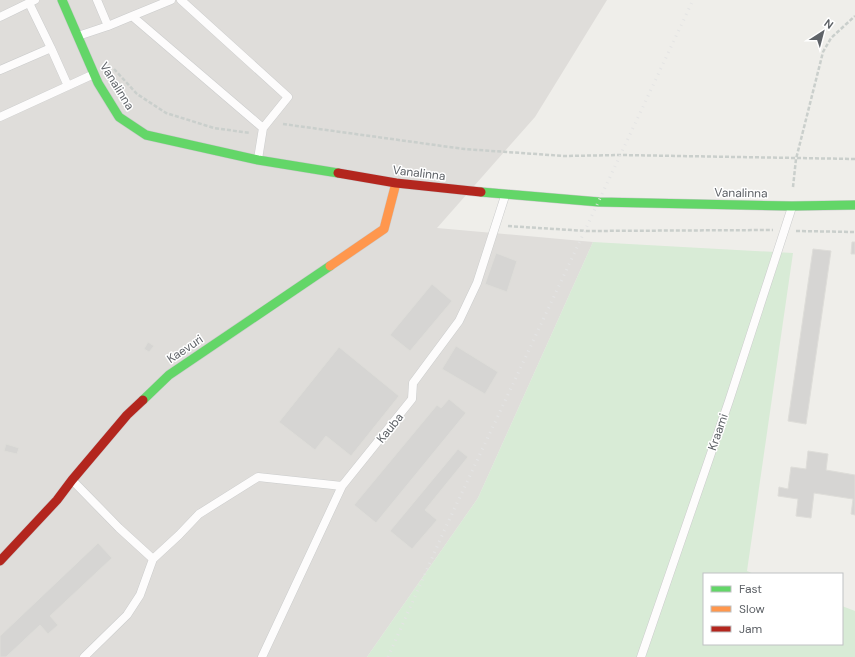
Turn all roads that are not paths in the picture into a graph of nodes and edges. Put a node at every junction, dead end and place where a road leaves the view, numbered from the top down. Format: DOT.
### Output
graph roads {
  1 [pos="62,0"];
  2 [pos="97,0"];
  3 [pos="171,0"];
  4 [pos="181,0"];
  5 [pos="32,1"];
  6 [pos="132,16"];
  7 [pos="0,17"];
  8 [pos="108,26"];
  9 [pos="77,37"];
  10 [pos="51,48"];
  11 [pos="0,70"];
  12 [pos="94,74"];
  13 [pos="68,86"];
  14 [pos="0,118"];
  15 [pos="263,132"];
  16 [pos="258,160"];
  17 [pos="396,183"];
  18 [pos="505,195"];
  19 [pos="792,206"];
  20 [pos="855,206"];
  21 [pos="72,480"];
  22 [pos="342,486"];
  23 [pos="153,559"];
  24 [pos="0,561"];
  25 [pos="84,657"];
  26 [pos="262,657"];
  27 [pos="641,657"];
  1 -- 9 [label="street, Vanalinna"];
  2 -- 8 [label="lane"];
  3 -- 6 [label="lane"];
  4 -- 15 [label="lane"];
  5 -- 7 [label="lane"];
  5 -- 10 [label="lane"];
  6 -- 8 [label="lane"];
  6 -- 15 [label="lane"];
  8 -- 9 [label="lane"];
  9 -- 12 [label="street, Vanalinna"];
  10 -- 11 [label="lane"];
  10 -- 13 [label="lane"];
  12 -- 13 [label="lane"];
  12 -- 16 [label="street, Vanalinna"];
  13 -- 14 [label="lane"];
  15 -- 16 [label="lane"];
  16 -- 17 [label="street, Vanalinna"];
  17 -- 18 [label="street, Vanalinna"];
  17 -- 21 [label="street, Kaevuri"];
  18 -- 19 [label="street, Vanalinna"];
  18 -- 22 [label="lane, Kauba"];
  19 -- 20 [label="street, Vanalinna"];
  19 -- 27 [label="lane, Kraami"];
  21 -- 23 [label="lane"];
  21 -- 24 [label="street, Kaevuri"];
  22 -- 23 [label="lane"];
  22 -- 26 [label="lane, Kauba"];
  23 -- 25 [label="lane"];
}
